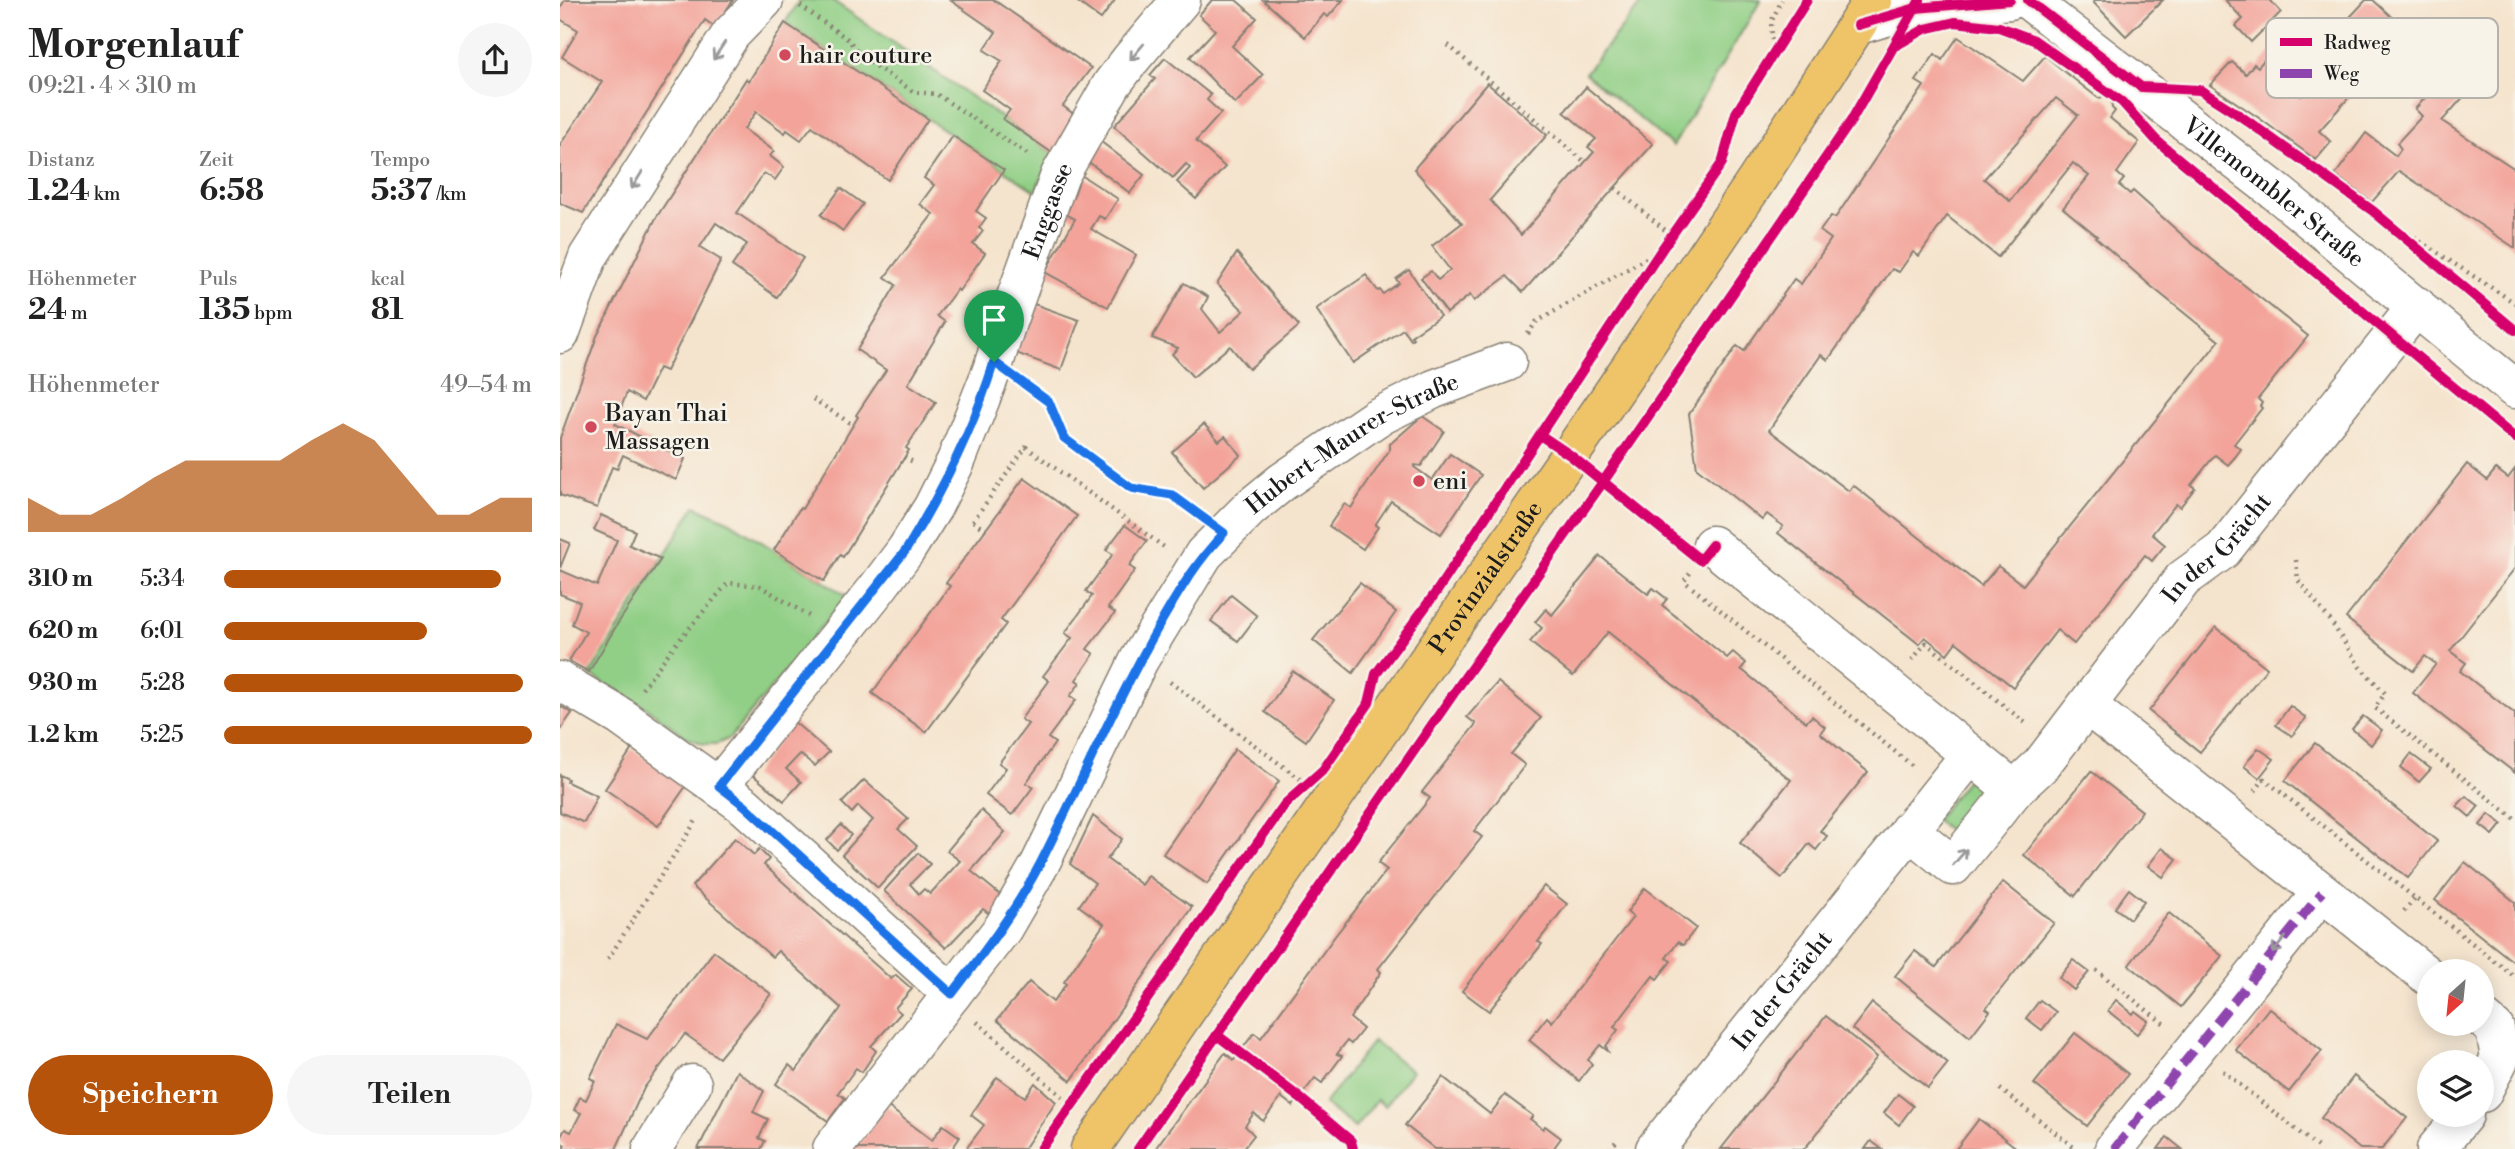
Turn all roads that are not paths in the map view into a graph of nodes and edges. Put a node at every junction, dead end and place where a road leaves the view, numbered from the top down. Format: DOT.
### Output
graph roads {
  1 [pos="764,0"];
  2 [pos="1181,0"];
  3 [pos="2010,0"];
  4 [pos="2028,0"];
  5 [pos="1866,13"];
  6 [pos="574,250"];
  7 [pos="2417,306"];
  8 [pos="560,334"];
  9 [pos="1507,362"];
  10 [pos="2515,389"];
  11 [pos="1702,558"];
  12 [pos="560,681"];
  13 [pos="2088,706"];
  14 [pos="1970,755"];
  15 [pos="719,786"];
  16 [pos="2014,790"];
  17 [pos="1909,830"];
  18 [pos="2322,892"];
  19 [pos="2417,967"];
  20 [pos="950,996"];
  21 [pos="2494,1027"];
  22 [pos="2494,1070"];
  23 [pos="692,1084"];
  24 [pos="2454,1127"];
  25 [pos="652,1149"];
  26 [pos="832,1149"];
  27 [pos="1090,1149"];
  28 [pos="1655,1149"];
  29 [pos="2114,1149"];
  30 [pos="2436,1149"];
  1 -- 6 [label="street, one-way"];
  2 -- 15 [label="street, Enggasse, one-way"];
  3 -- 5 [label="street"];
  4 -- 7 [label="street, Villemombler Straße"];
  5 -- 27 [label="main road, Provinzialstraße"];
  6 -- 8 [label="street"];
  7 -- 10 [label="street, Villemombler Straße"];
  7 -- 13 [label="street, In der Grächt"];
  9 -- 20 [label="street, Hubert-Maurer-Straße"];
  11 -- 14 [label="street"];
  12 -- 15 [label="street"];
  13 -- 16 [label="street, In der Grächt"];
  13 -- 18 [label="street"];
  14 -- 16 [label="street"];
  14 -- 17 [label="street, In der Grächt"];
  15 -- 20 [label="street"];
  17 -- 16 [label="street, In der Grächt, one-way"];
  17 -- 28 [label="street, In der Grächt"];
  18 -- 19 [label="street"];
  18 -- 29 [label="street, one-way"];
  20 -- 26 [label="street, Hubert-Maurer-Straße"];
  21 -- 22 [label="street"];
  23 -- 25 [label="street"];
  24 -- 30 [label="street"];
}
